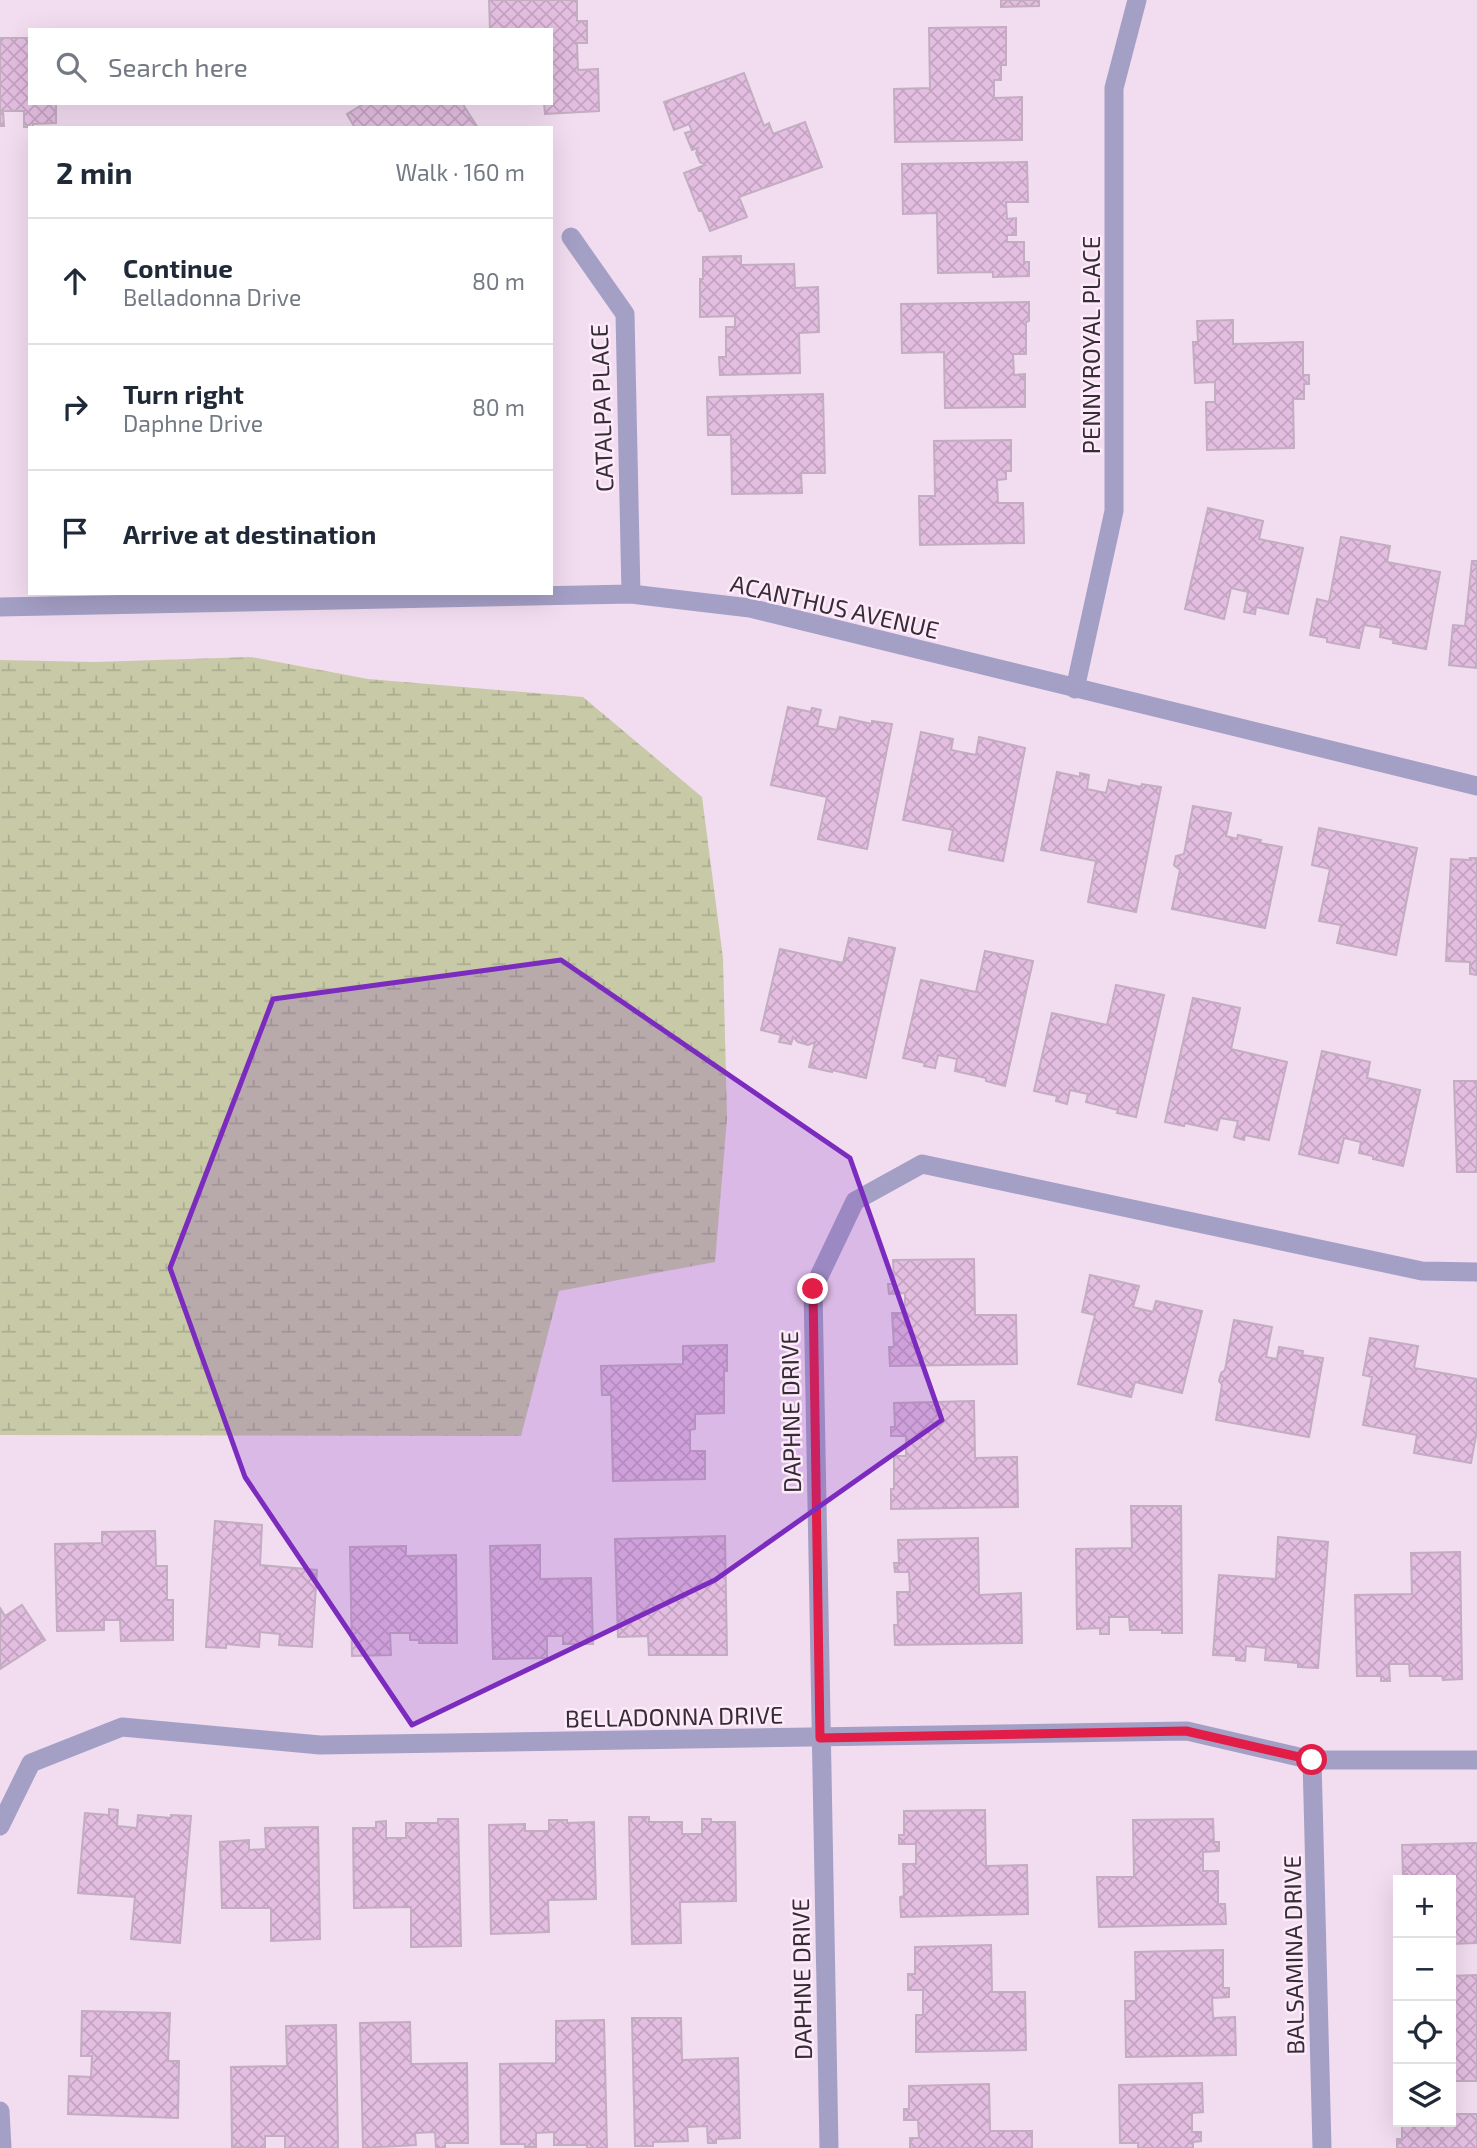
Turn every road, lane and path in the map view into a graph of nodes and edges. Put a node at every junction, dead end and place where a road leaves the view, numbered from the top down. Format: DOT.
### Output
graph roads {
  1 [pos="1137,0"];
  2 [pos="572,237"];
  3 [pos="631,594"];
  4 [pos="0,607"];
  5 [pos="1075,689"];
  6 [pos="1477,786"];
  7 [pos="1477,1272"];
  8 [pos="820,1738"];
  9 [pos="1312,1760"];
  10 [pos="1477,1760"];
  11 [pos="0,1826"];
  12 [pos="0,2110"];
  13 [pos="2,2148"];
  14 [pos="829,2148"];
  15 [pos="1322,2148"];
  1 -- 5 [label="street, PENNYROYAL PLACE"];
  2 -- 3 [label="street, CATALPA PLACE"];
  3 -- 4 [label="street, ACANTHUS AVENUE"];
  3 -- 5 [label="street, ACANTHUS AVENUE"];
  5 -- 6 [label="street, ACANTHUS AVENUE"];
  7 -- 8 [label="street, DAPHNE DRIVE"];
  8 -- 9 [label="street, BELLADONNA DRIVE"];
  8 -- 11 [label="street, BELLADONNA DRIVE"];
  8 -- 14 [label="street, DAPHNE DRIVE"];
  9 -- 10 [label="street, BELLADONNA DRIVE"];
  9 -- 15 [label="street, BALSAMINA DRIVE"];
  12 -- 13 [label="street"];
}
